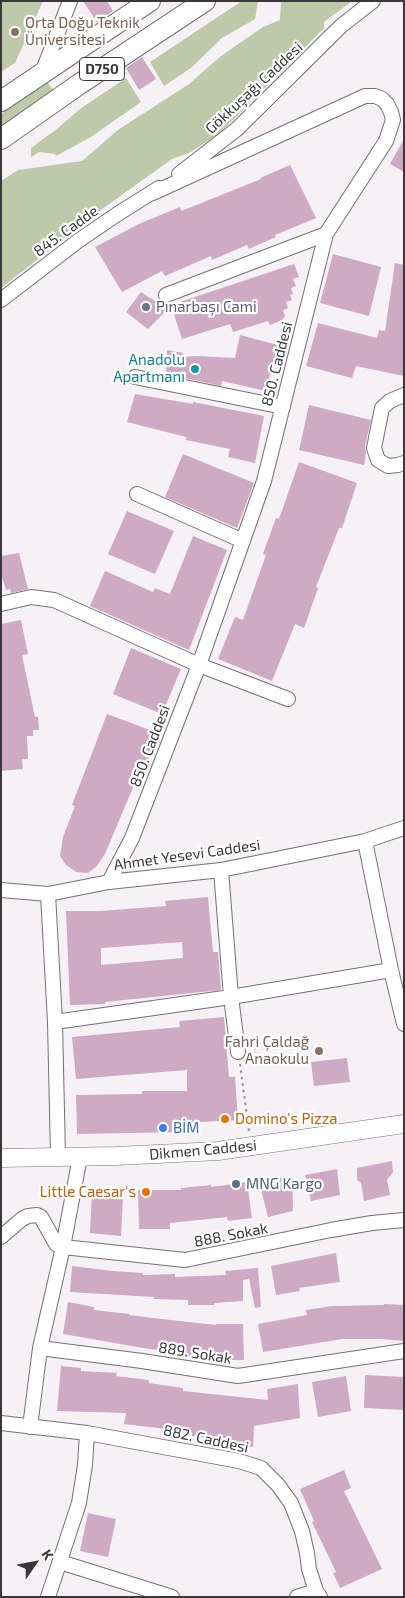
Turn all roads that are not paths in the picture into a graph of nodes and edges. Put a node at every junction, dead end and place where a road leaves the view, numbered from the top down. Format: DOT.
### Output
graph roads {
  1 [pos="70,1"];
  2 [pos="150,1"];
  3 [pos="205,1"];
  4 [pos="373,1"];
  5 [pos="42,73"];
  6 [pos="1,101"];
  7 [pos="1,139"];
  8 [pos="153,193"];
  9 [pos="326,234"];
  10 [pos="166,295"];
  11 [pos="1,300"];
  12 [pos="135,378"];
  13 [pos="404,395"];
  14 [pos="283,407"];
  15 [pos="404,463"];
  16 [pos="137,494"];
  17 [pos="243,541"];
  18 [pos="1,604"];
  19 [pos="200,665"];
  20 [pos="288,699"];
  21 [pos="404,828"];
  22 [pos="365,841"];
  23 [pos="221,870"];
  24 [pos="109,882"];
  25 [pos="1,890"];
  26 [pos="48,894"];
  27 [pos="391,970"];
  28 [pos="231,997"];
  29 [pos="402,1003"];
  30 [pos="55,1022"];
  31 [pos="404,1024"];
  32 [pos="238,1052"];
  33 [pos="404,1124"];
  34 [pos="58,1156"];
  35 [pos="80,1157"];
  36 [pos="1,1158"];
  37 [pos="404,1220"];
  38 [pos="1,1237"];
  39 [pos="63,1247"];
  40 [pos="40,1348"];
  41 [pos="404,1351"];
  42 [pos="1,1423"];
  43 [pos="30,1427"];
  44 [pos="87,1433"];
  45 [pos="60,1562"];
  46 [pos="318,1594"];
  47 [pos="48,1597"];
  48 [pos="172,1597"];
  49 [pos="297,1597"];
  1 -- 5 [label="street"];
  2 -- 5 [label="highway, D750"];
  3 -- 7 [label="highway, D750"];
  4 -- 8 [label="street, Gökkuşağı Caddesi"];
  5 -- 6 [label="highway, D750"];
  8 -- 9 [label="street, 850. Caddesi"];
  8 -- 11 [label="street, 845. Cadde"];
  9 -- 10 [label="street"];
  9 -- 14 [label="street, 850. Caddesi"];
  12 -- 14 [label="street"];
  13 -- 15 [label="street"];
  14 -- 17 [label="street, 850. Caddesi"];
  16 -- 17 [label="street"];
  17 -- 19 [label="street, 850. Caddesi"];
  18 -- 19 [label="street"];
  19 -- 20 [label="street"];
  19 -- 24 [label="street, 850. Caddesi"];
  21 -- 22 [label="street, Ahmet Yesevi Caddesi"];
  22 -- 23 [label="street, Ahmet Yesevi Caddesi"];
  22 -- 27 [label="street"];
  23 -- 24 [label="street, Ahmet Yesevi Caddesi"];
  23 -- 28 [label="street"];
  24 -- 26 [label="street, Ahmet Yesevi Caddesi"];
  25 -- 26 [label="street, Ahmet Yesevi Caddesi"];
  26 -- 30 [label="street"];
  27 -- 28 [label="street"];
  27 -- 29 [label="street"];
  28 -- 30 [label="street"];
  28 -- 32 [label="street"];
  29 -- 31 [label="street"];
  30 -- 34 [label="street"];
  33 -- 35 [label="main road, Dikmen Caddesi"];
  34 -- 35 [label="main road, Dikmen Caddesi"];
  34 -- 36 [label="main road, Dikmen Caddesi"];
  35 -- 39 [label="street"];
  37 -- 39 [label="street, 888. Sokak"];
  38 -- 39 [label="street"];
  39 -- 40 [label="street"];
  40 -- 41 [label="street, 889. Sokak"];
  40 -- 43 [label="street"];
  42 -- 43 [label="street, 882. Caddesi"];
  43 -- 44 [label="street, 882. Caddesi"];
  44 -- 45 [label="street"];
  44 -- 46 [label="street, 882. Caddesi"];
  45 -- 47 [label="street"];
  45 -- 48 [label="street"];
  46 -- 49 [label="street"];
}
